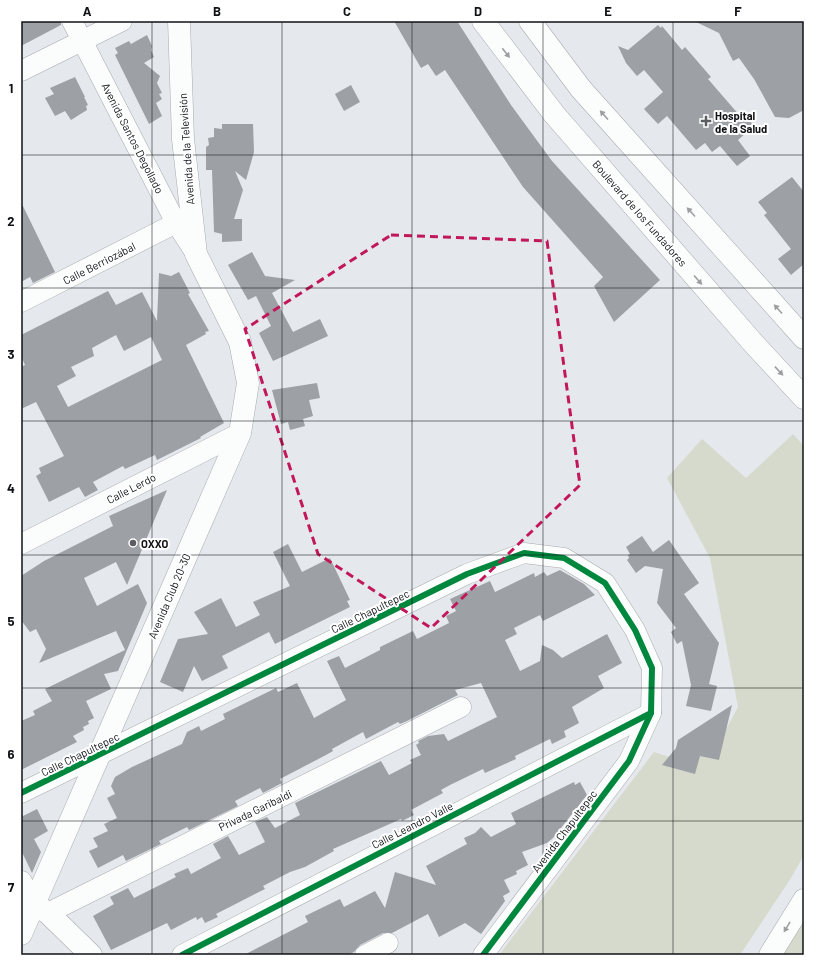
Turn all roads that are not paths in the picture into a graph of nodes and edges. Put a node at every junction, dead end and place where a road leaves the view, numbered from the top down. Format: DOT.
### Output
graph roads {
  1 [pos="72,21"];
  2 [pos="122,21"];
  3 [pos="180,21"];
  4 [pos="483,21"];
  5 [pos="530,21"];
  6 [pos="82,40"];
  7 [pos="21,71"];
  8 [pos="176,223"];
  9 [pos="196,254"];
  10 [pos="21,302"];
  11 [pos="804,338"];
  12 [pos="804,398"];
  13 [pos="240,433"];
  14 [pos="21,544"];
  15 [pos="461,707"];
  16 [pos="652,713"];
  17 [pos="101,754"];
  18 [pos="21,794"];
  19 [pos="21,882"];
  20 [pos="804,900"];
  21 [pos="41,909"];
  22 [pos="21,934"];
  23 [pos="388,943"];
  24 [pos="90,955"];
  25 [pos="182,955"];
  26 [pos="365,955"];
  27 [pos="483,955"];
  28 [pos="770,955"];
  1 -- 6 [label="street, Avenida Santos Degollado"];
  2 -- 6 [label="street"];
  3 -- 9 [label="main road, Avenida de la Televisión"];
  4 -- 12 [label="main road, Boulevard de los Fundadores, one-way"];
  11 -- 5 [label="main road, one-way"];
  6 -- 7 [label="street"];
  6 -- 8 [label="street, Avenida Santos Degollado"];
  8 -- 9 [label="street, Avenida Santos Degollado"];
  8 -- 10 [label="street, Calle Berriozábal"];
  9 -- 13 [label="main road, Avenida Club 20-30"];
  13 -- 14 [label="street, Calle Lerdo"];
  13 -- 17 [label="main road, Avenida Club 20-30"];
  15 -- 21 [label="street, Privada Garibaldi"];
  16 -- 17 [label="street, Calle Chapultepec"];
  16 -- 25 [label="street, Calle Leandro Valle"];
  16 -- 27 [label="street, Avenida Chapultepec"];
  17 -- 18 [label="street, Calle Chapultepec"];
  17 -- 21 [label="main road, Avenida Club 20-30"];
  19 -- 21 [label="main road"];
  20 -- 28 [label="main road, one-way"];
  21 -- 22 [label="main road, Avenida Club 20-30"];
  21 -- 24 [label="main road"];
  23 -- 26 [label="street"];
}
